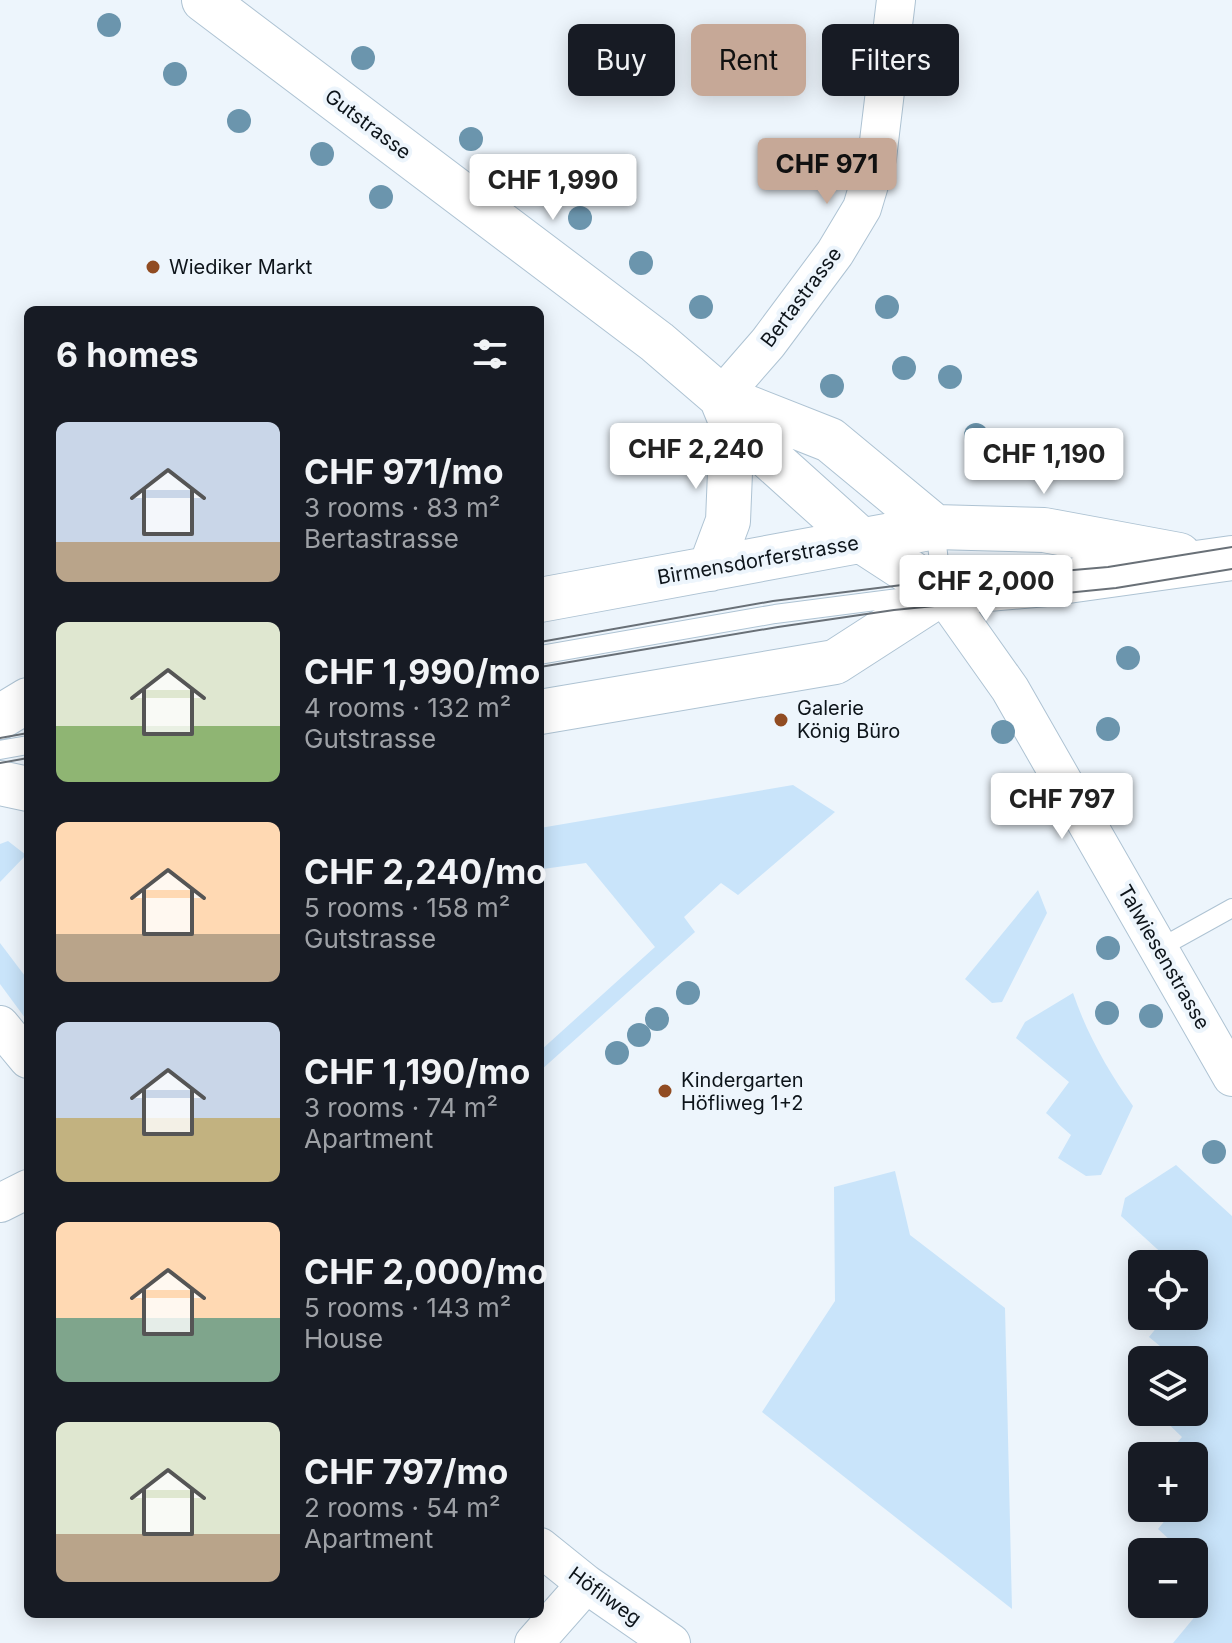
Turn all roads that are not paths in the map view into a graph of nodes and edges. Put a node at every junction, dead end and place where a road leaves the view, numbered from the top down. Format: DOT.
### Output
graph roads {
  1 [pos="896,0"];
  2 [pos="215,3"];
  3 [pos="726,410"];
  4 [pos="935,527"];
  5 [pos="862,541"];
  6 [pos="1222,560"];
  7 [pos="710,569"];
  8 [pos="942,593"];
  9 [pos="544,599"];
  10 [pos="544,654"];
  11 [pos="24,702"];
  12 [pos="544,711"];
  13 [pos="0,717"];
  14 [pos="24,746"];
  15 [pos="0,750"];
  16 [pos="0,783"];
  17 [pos="24,788"];
  18 [pos="1232,908"];
  19 [pos="1160,948"];
  20 [pos="0,1025"];
  21 [pos="24,1054"];
  22 [pos="1232,1077"];
  23 [pos="24,1191"];
  24 [pos="0,1203"];
  25 [pos="544,1550"];
  26 [pos="586,1584"];
  27 [pos="534,1643"];
  28 [pos="671,1643"];
  1 -- 3 [label="street, Bertastrasse"];
  2 -- 3 [label="main road, Gutstrasse"];
  3 -- 4 [label="main road, Gutstrasse"];
  3 -- 5 [label="main road, Gutstrasse"];
  3 -- 7 [label="main road"];
  4 -- 5 [label="main road, Birmensdorferstrasse"];
  4 -- 6 [label="main road, Birmensdorferstrasse"];
  4 -- 8 [label="lane"];
  5 -- 7 [label="main road, Birmensdorferstrasse"];
  5 -- 8 [label="main road, Gutstrasse"];
  6 -- 8 [label="main road, Birmensdorferstrasse"];
  7 -- 9 [label="main road, Birmensdorferstrasse"];
  8 -- 10 [label="lane, Birmensdorferstrasse"];
  8 -- 12 [label="main road, Birmensdorferstrasse"];
  8 -- 19 [label="street, Talwiesenstrasse"];
  11 -- 13 [label="main road"];
  14 -- 15 [label="lane"];
  16 -- 17 [label="main road"];
  18 -- 19 [label="lane"];
  19 -- 22 [label="street, Talwiesenstrasse"];
  20 -- 21 [label="street"];
  23 -- 24 [label="street"];
  25 -- 26 [label="street, Höfliweg"];
  26 -- 27 [label="street"];
  26 -- 28 [label="street, Höfliweg"];
}
